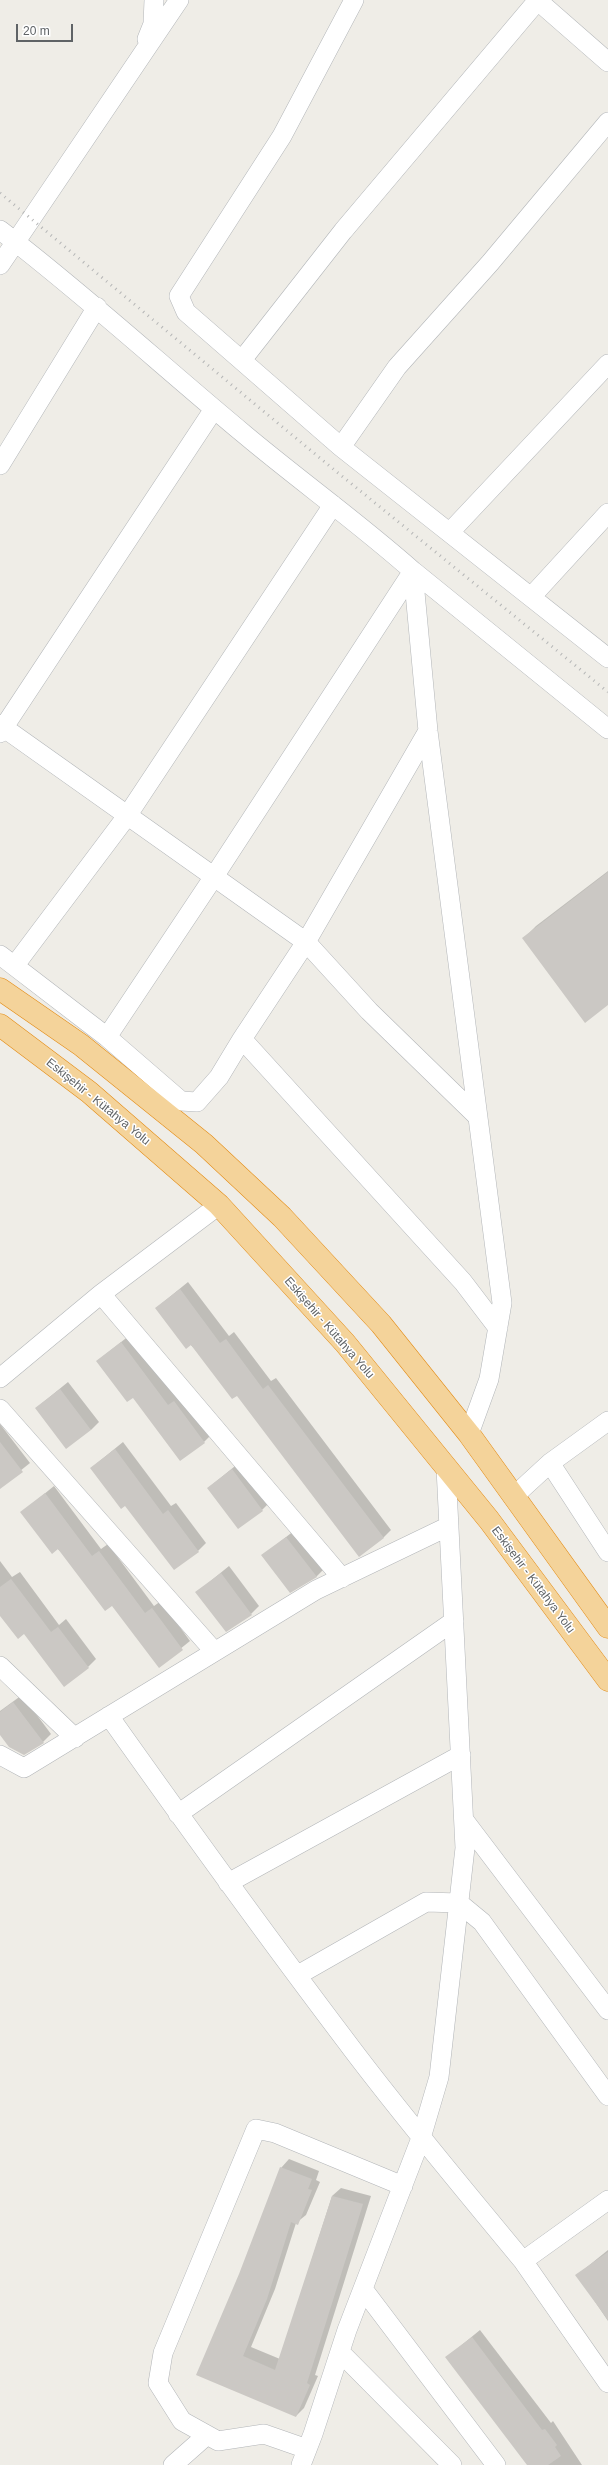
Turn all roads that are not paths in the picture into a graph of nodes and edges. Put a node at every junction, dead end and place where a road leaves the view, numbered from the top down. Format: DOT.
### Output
graph roads {
  1 [pos="154,0"];
  2 [pos="179,0"];
  3 [pos="354,0"];
  4 [pos="538,0"];
  5 [pos="140,59"];
  6 [pos="608,62"];
  7 [pos="608,122"];
  8 [pos="0,230"];
  9 [pos="16,242"];
  10 [pos="0,265"];
  11 [pos="97,307"];
  12 [pos="242,360"];
  13 [pos="608,364"];
  14 [pos="214,409"];
  15 [pos="341,447"];
  16 [pos="0,465"];
  17 [pos="333,505"];
  18 [pos="608,513"];
  19 [pos="450,532"];
  20 [pos="413,571"];
  21 [pos="531,597"];
  22 [pos="608,658"];
  23 [pos="608,728"];
  24 [pos="1,729"];
  25 [pos="428,731"];
  26 [pos="126,816"];
  27 [pos="213,878"];
  28 [pos="306,942"];
  29 [pos="8,960"];
  30 [pos="0,989"];
  31 [pos="0,1025"];
  32 [pos="107,1037"];
  33 [pos="242,1040"];
  34 [pos="478,1117"];
  35 [pos="219,1205"];
  36 [pos="101,1294"];
  37 [pos="498,1328"];
  38 [pos="0,1378"];
  39 [pos="0,1409"];
  40 [pos="608,1421"];
  41 [pos="468,1434"];
  42 [pos="550,1463"];
  43 [pos="446,1468"];
  44 [pos="513,1497"];
  45 [pos="449,1526"];
  46 [pos="608,1552"];
  47 [pos="342,1578"];
  48 [pos="454,1621"];
  49 [pos="608,1627"];
  50 [pos="214,1651"];
  51 [pos="0,1666"];
  52 [pos="608,1680"];
  53 [pos="109,1716"];
  54 [pos="75,1738"];
  55 [pos="0,1754"];
  56 [pos="461,1755"];
  57 [pos="178,1814"];
  58 [pos="464,1820"];
  59 [pos="228,1883"];
  60 [pos="459,1903"];
  61 [pos="298,1975"];
  62 [pos="608,2010"];
  63 [pos="608,2096"];
  64 [pos="421,2138"];
  65 [pos="403,2186"];
  66 [pos="608,2200"];
  67 [pos="523,2261"];
  68 [pos="363,2289"];
  69 [pos="340,2352"];
  70 [pos="608,2383"];
  71 [pos="207,2435"];
  72 [pos="304,2457"];
  73 [pos="173,2465"];
  74 [pos="452,2465"];
  75 [pos="496,2465"];
  1 -- 5 [label="street"];
  2 -- 5 [label="street"];
  3 -- 12 [label="street"];
  4 -- 6 [label="street"];
  4 -- 12 [label="street"];
  5 -- 9 [label="street"];
  7 -- 15 [label="street"];
  8 -- 9 [label="street"];
  9 -- 10 [label="street"];
  9 -- 11 [label="street"];
  11 -- 14 [label="street"];
  11 -- 16 [label="street"];
  12 -- 15 [label="street"];
  13 -- 19 [label="street"];
  14 -- 17 [label="street"];
  14 -- 24 [label="street"];
  15 -- 19 [label="street"];
  17 -- 20 [label="street"];
  17 -- 26 [label="street"];
  18 -- 21 [label="street"];
  19 -- 21 [label="street"];
  20 -- 23 [label="street"];
  20 -- 25 [label="street"];
  20 -- 27 [label="street"];
  21 -- 22 [label="street"];
  24 -- 26 [label="street"];
  25 -- 28 [label="street"];
  25 -- 34 [label="street"];
  26 -- 27 [label="street"];
  26 -- 29 [label="street"];
  27 -- 28 [label="street"];
  27 -- 32 [label="street"];
  28 -- 33 [label="street"];
  28 -- 34 [label="street"];
  29 -- 32 [label="street"];
  30 -- 41 [label="highway"];
  31 -- 35 [label="highway, Eskişehir - Kütahya Yolu"];
  32 -- 33 [label="street"];
  33 -- 37 [label="street"];
  34 -- 37 [label="street"];
  35 -- 36 [label="street"];
  35 -- 43 [label="highway, Eskişehir - Kütahya Yolu"];
  36 -- 38 [label="street"];
  36 -- 47 [label="street"];
  37 -- 41 [label="street"];
  39 -- 50 [label="street"];
  40 -- 42 [label="street"];
  41 -- 44 [label="highway"];
  42 -- 44 [label="street"];
  42 -- 46 [label="street"];
  43 -- 45 [label="street"];
  43 -- 52 [label="highway, Eskişehir - Kütahya Yolu"];
  44 -- 49 [label="highway"];
  45 -- 47 [label="street"];
  45 -- 48 [label="street"];
  47 -- 50 [label="street"];
  48 -- 56 [label="street"];
  48 -- 57 [label="street"];
  50 -- 53 [label="street"];
  51 -- 54 [label="street"];
  53 -- 54 [label="street"];
  53 -- 57 [label="street"];
  54 -- 55 [label="street"];
  56 -- 58 [label="street"];
  56 -- 59 [label="street"];
  57 -- 59 [label="street"];
  58 -- 60 [label="street"];
  58 -- 62 [label="street"];
  59 -- 61 [label="street"];
  60 -- 61 [label="street"];
  60 -- 63 [label="street"];
  60 -- 64 [label="street"];
  61 -- 64 [label="street"];
  64 -- 65 [label="street"];
  64 -- 67 [label="street"];
  65 -- 68 [label="street"];
  65 -- 71 [label="street"];
  66 -- 67 [label="street"];
  67 -- 70 [label="street"];
  68 -- 69 [label="street"];
  68 -- 75 [label="street"];
  69 -- 72 [label="street"];
  69 -- 74 [label="street"];
  71 -- 72 [label="street"];
  71 -- 73 [label="street"];
}
